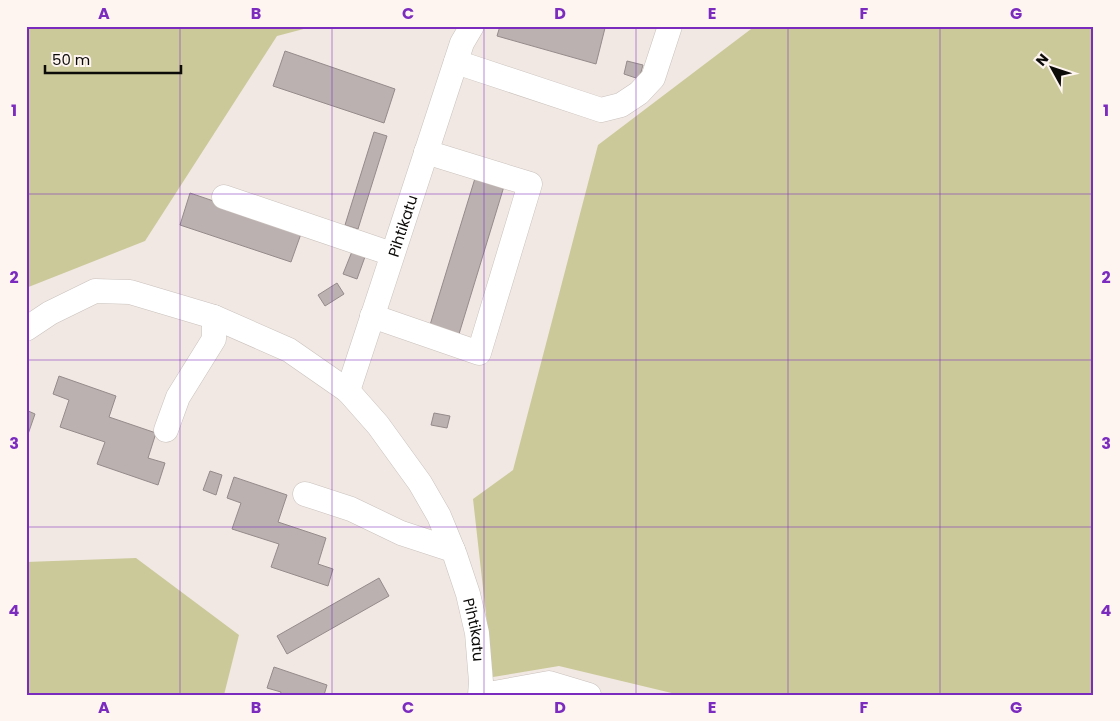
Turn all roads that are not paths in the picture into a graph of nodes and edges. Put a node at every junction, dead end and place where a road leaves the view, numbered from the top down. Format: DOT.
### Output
graph roads {
  1 [pos="472,26"];
  2 [pos="670,26"];
  3 [pos="456,62"];
  4 [pos="426,152"];
  5 [pos="224,197"];
  6 [pos="392,254"];
  7 [pos="372,316"];
  8 [pos="214,317"];
  9 [pos="26,329"];
  10 [pos="348,390"];
  11 [pos="166,430"];
  12 [pos="305,494"];
  13 [pos="453,550"];
  14 [pos="482,695"];
  15 [pos="589,695"];
  1 -- 3 [label="street, Pihtikatu"];
  2 -- 3 [label="street"];
  3 -- 4 [label="street, Pihtikatu"];
  4 -- 6 [label="street, Pihtikatu"];
  4 -- 7 [label="street"];
  5 -- 6 [label="street"];
  6 -- 7 [label="street, Pihtikatu"];
  7 -- 10 [label="street, Pihtikatu"];
  8 -- 9 [label="street, Pihtikatu"];
  8 -- 10 [label="street, Pihtikatu"];
  8 -- 11 [label="street"];
  10 -- 13 [label="street, Pihtikatu"];
  12 -- 13 [label="street"];
  13 -- 14 [label="street, Pihtikatu"];
  14 -- 15 [label="street"];
}
